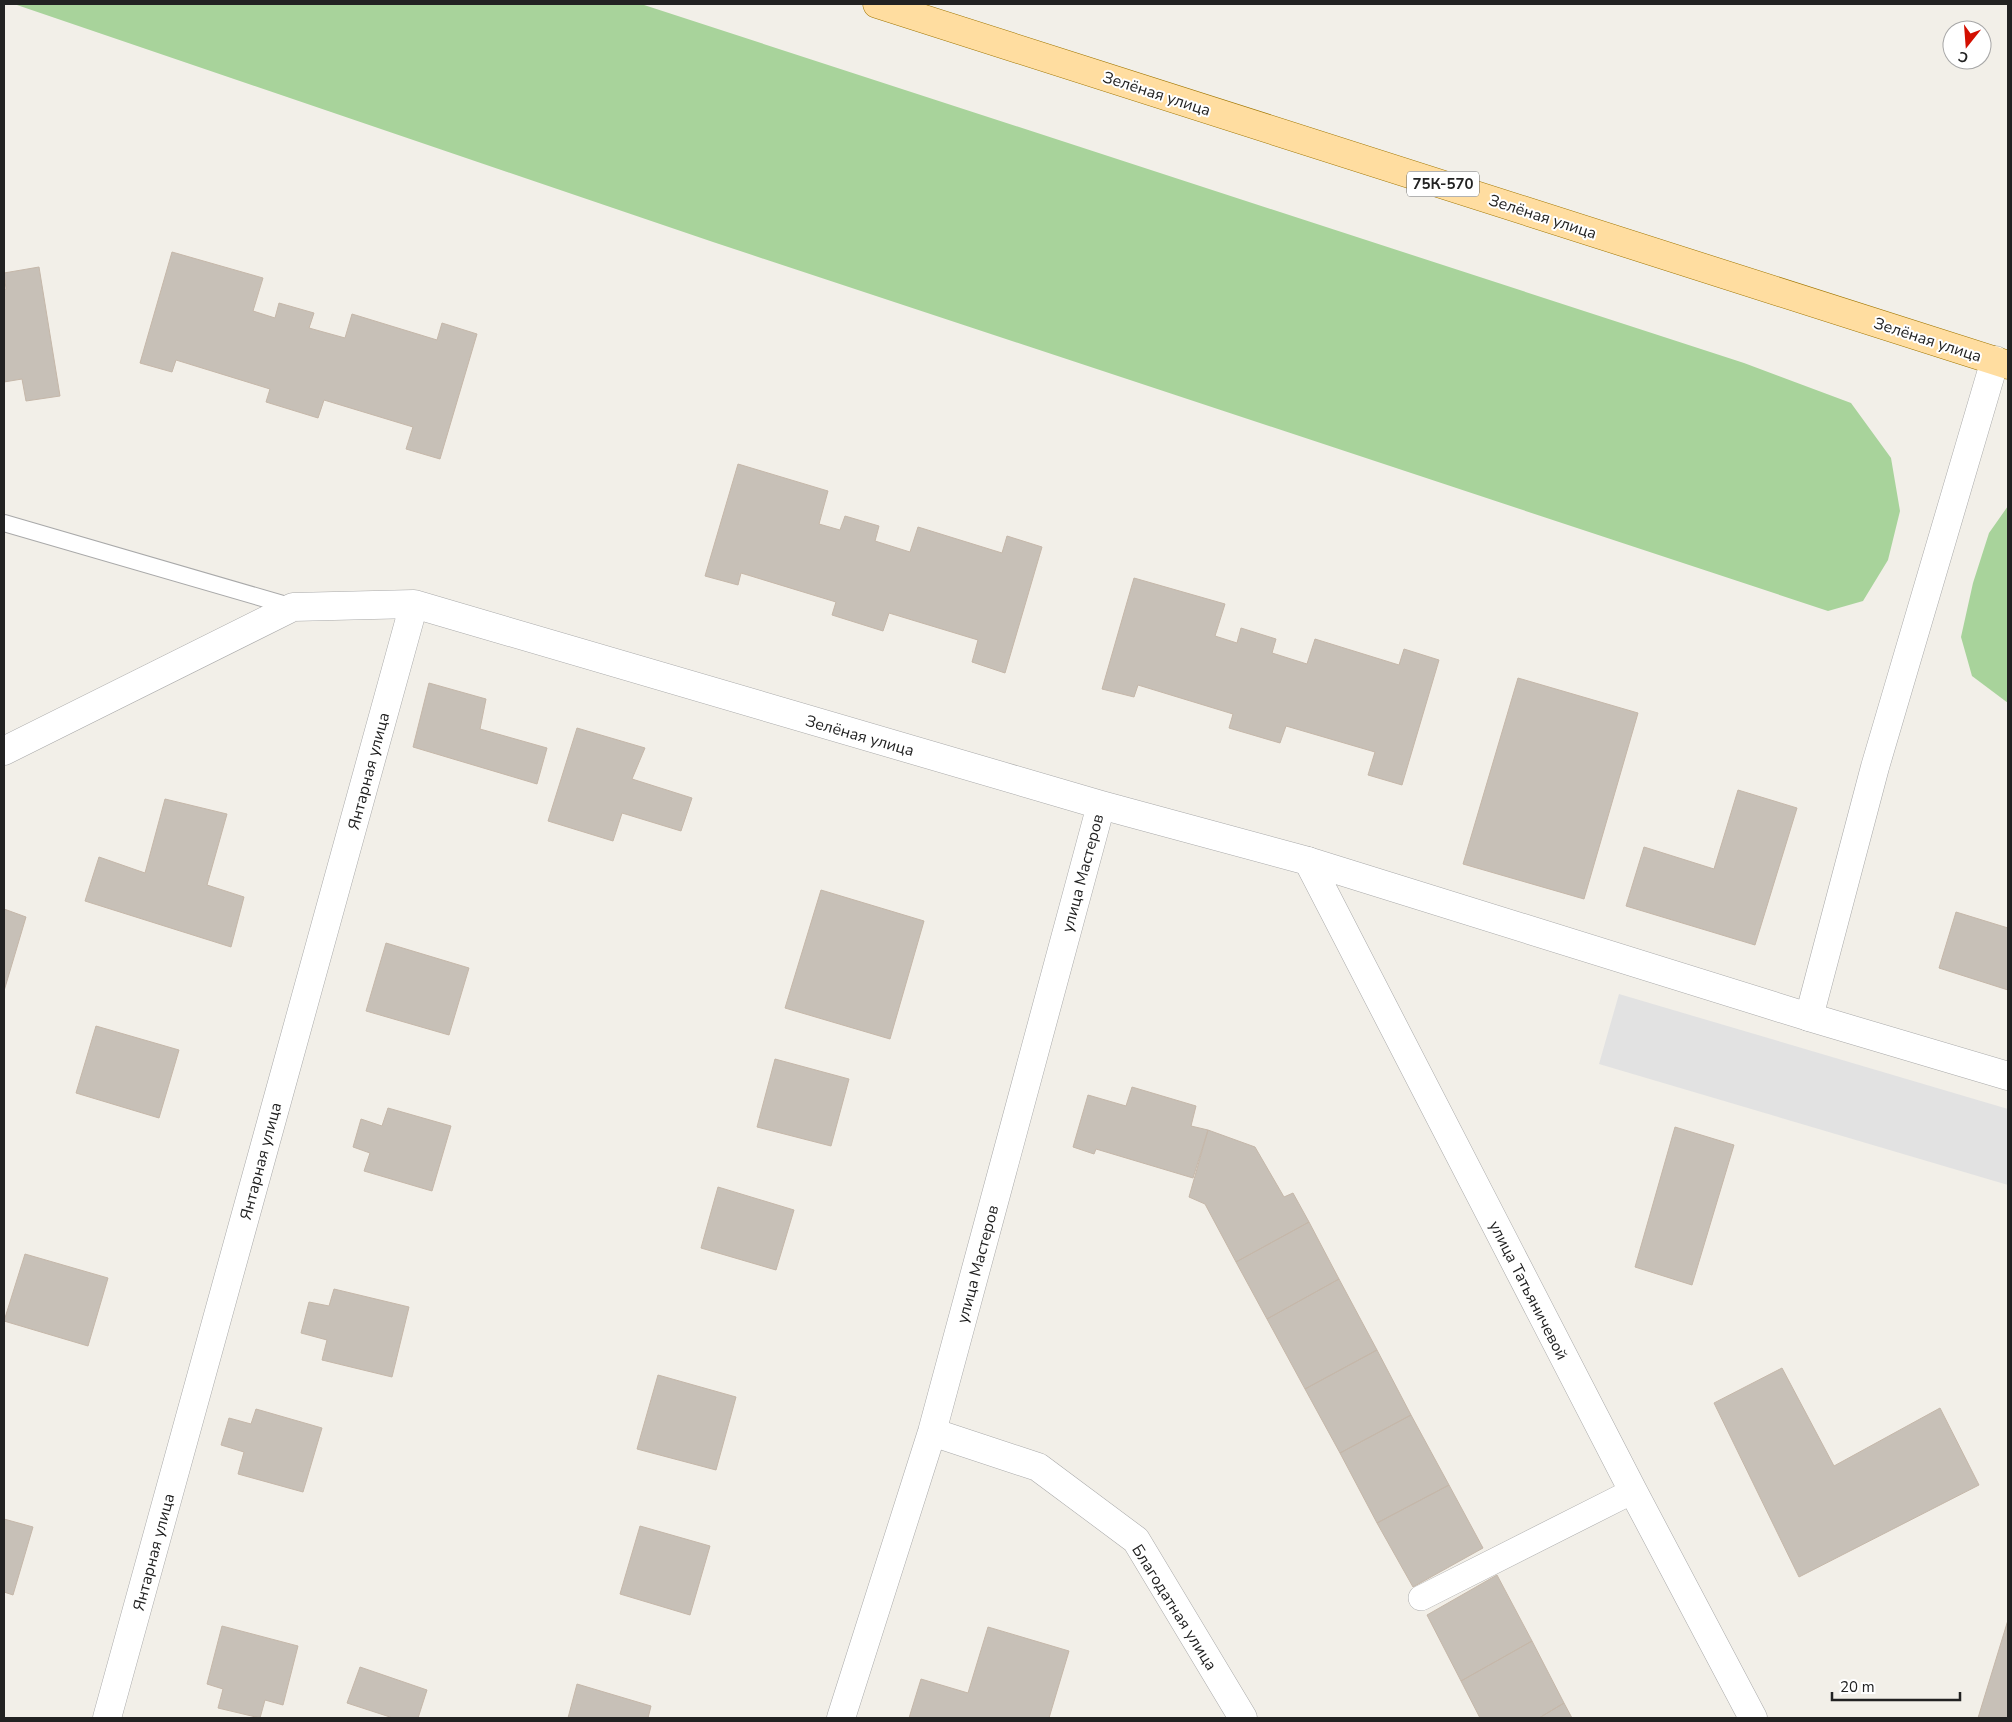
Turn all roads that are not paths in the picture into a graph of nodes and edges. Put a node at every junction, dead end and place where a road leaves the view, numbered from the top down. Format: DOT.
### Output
graph roads {
  1 [pos="877,4"];
  2 [pos="2002,362"];
  3 [pos="4,523"];
  4 [pos="414,604"];
  5 [pos="293,607"];
  6 [pos="4,751"];
  7 [pos="1101,805"];
  8 [pos="1308,861"];
  9 [pos="1809,1018"];
  10 [pos="2008,1076"];
  11 [pos="932,1432"];
  12 [pos="1633,1491"];
  13 [pos="1421,1598"];
  14 [pos="107,1718"];
  15 [pos="841,1718"];
  16 [pos="1243,1718"];
  17 [pos="1753,1718"];
  1 -- 2 [label="main road, Зелёная улица / 75К-570"];
  2 -- 9 [label="street"];
  3 -- 5 [label="lane"];
  4 -- 5 [label="street, Зелёная улица"];
  4 -- 7 [label="street, Зелёная улица"];
  4 -- 14 [label="street, Янтарная улица"];
  5 -- 6 [label="street"];
  7 -- 8 [label="street, Зелёная улица"];
  7 -- 11 [label="street, улица Мастеров"];
  8 -- 9 [label="street, Зелёная улица"];
  8 -- 12 [label="street, улица Татьяничевой"];
  9 -- 10 [label="street, Зелёная улица"];
  11 -- 15 [label="street, улица Мастеров"];
  11 -- 16 [label="street, Благодатная улица"];
  12 -- 13 [label="street"];
  12 -- 17 [label="street, улица Татьяничевой"];
}
